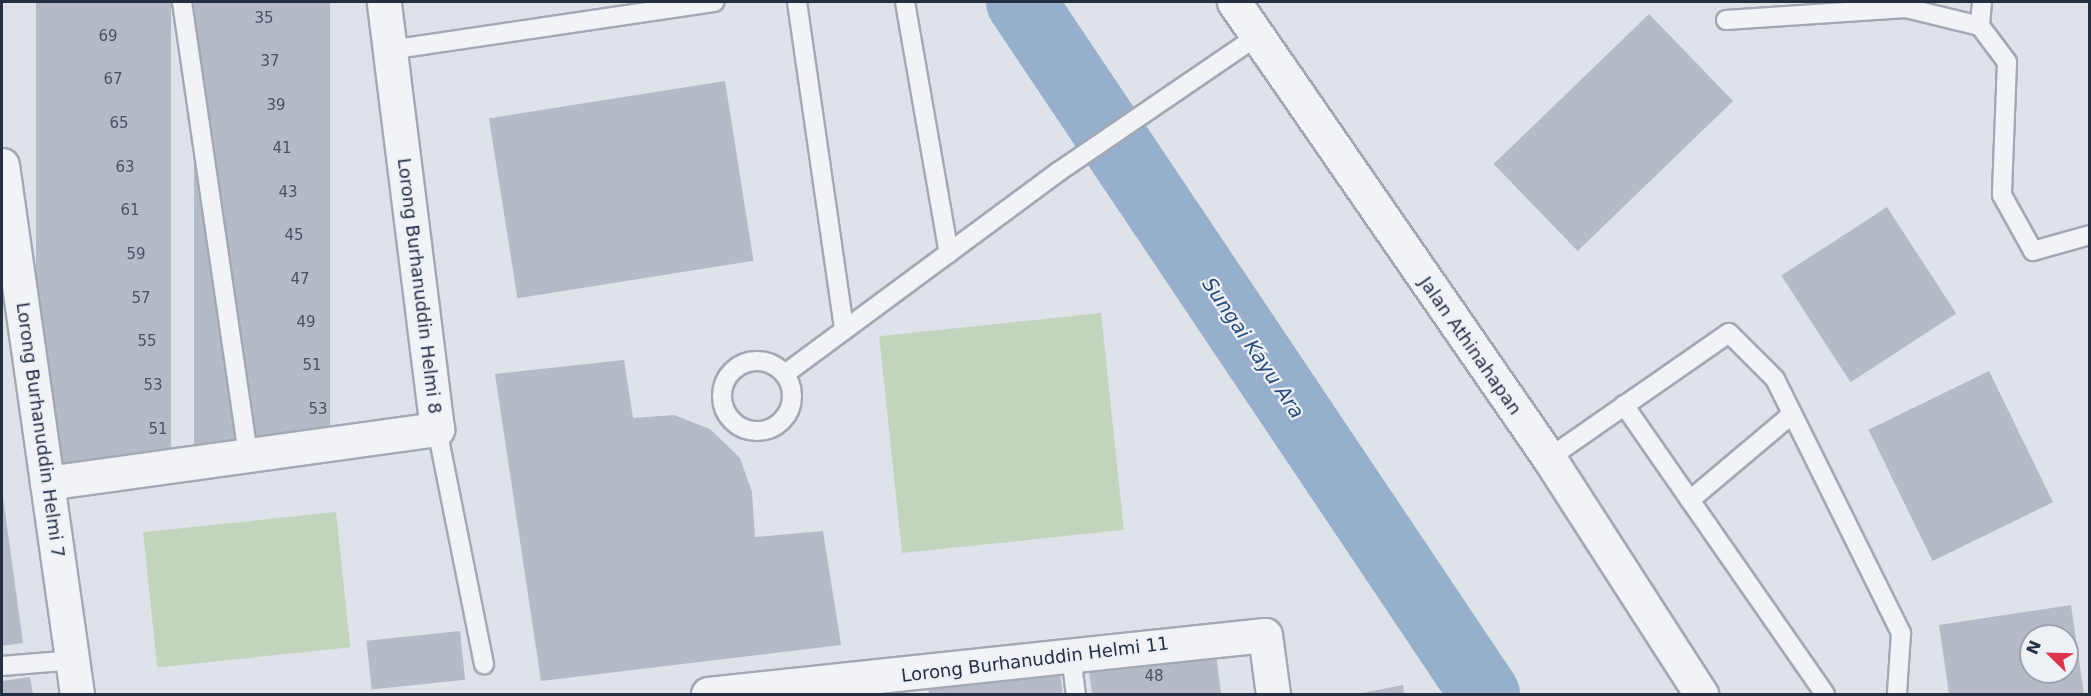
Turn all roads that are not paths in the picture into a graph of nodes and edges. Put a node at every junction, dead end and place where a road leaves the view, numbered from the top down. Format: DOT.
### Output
graph roads {
  1 [pos="182,2"];
  2 [pos="384,2"];
  3 [pos="714,2"];
  4 [pos="797,2"];
  5 [pos="905,2"];
  6 [pos="1234,2"];
  7 [pos="1982,2"];
  8 [pos="1726,20"];
  9 [pos="1980,26"];
  10 [pos="1257,36"];
  11 [pos="390,50"];
  12 [pos="2,165"];
  13 [pos="2090,235"];
  14 [pos="949,253"];
  15 [pos="844,330"];
  16 [pos="785,374"];
  17 [pos="1624,405"];
  18 [pos="1792,414"];
  19 [pos="438,429"];
  20 [pos="248,453"];
  21 [pos="1549,458"];
  22 [pos="48,483"];
  23 [pos="1690,501"];
  24 [pos="1071,655"];
  25 [pos="75,660"];
  26 [pos="484,664"];
  27 [pos="2,666"];
  28 [pos="875,687"];
  29 [pos="77,694"];
  30 [pos="708,694"];
  31 [pos="1076,694"];
  32 [pos="1273,694"];
  33 [pos="1701,694"];
  34 [pos="1826,694"];
  35 [pos="1897,694"];
  1 -- 20 [label="lane"];
  2 -- 11 [label="street, Lorong Burhanuddin Helmi 8"];
  3 -- 11 [label="lane"];
  4 -- 15 [label="lane"];
  5 -- 14 [label="lane"];
  6 -- 10 [label="street, Jalan Athinahapan"];
  7 -- 9 [label="lane"];
  8 -- 9 [label="lane"];
  9 -- 13 [label="lane"];
  10 -- 14 [label="lane"];
  10 -- 21 [label="street, Jalan Athinahapan"];
  11 -- 19 [label="street, Lorong Burhanuddin Helmi 8"];
  12 -- 22 [label="street, Lorong Burhanuddin Helmi 7"];
  14 -- 15 [label="lane"];
  15 -- 16 [label="lane"];
  17 -- 18 [label="lane"];
  17 -- 21 [label="lane"];
  17 -- 23 [label="lane"];
  18 -- 23 [label="lane"];
  18 -- 35 [label="lane"];
  19 -- 20 [label="street, Lorong Burhanuddin Helmi 8"];
  19 -- 26 [label="lane"];
  20 -- 22 [label="street, Lorong Burhanuddin Helmi 8"];
  21 -- 33 [label="street, Jalan Athinahapan"];
  22 -- 25 [label="street, Lorong Burhanuddin Helmi 7"];
  23 -- 34 [label="lane"];
  24 -- 28 [label="street, Lorong Burhanuddin Helmi 11"];
  24 -- 31 [label="lane"];
  24 -- 32 [label="street, Lorong Burhanuddin Helmi 11"];
  25 -- 27 [label="lane"];
  25 -- 29 [label="street, Lorong Burhanuddin Helmi 7"];
  28 -- 30 [label="street, Lorong Burhanuddin Helmi 11"];
}
